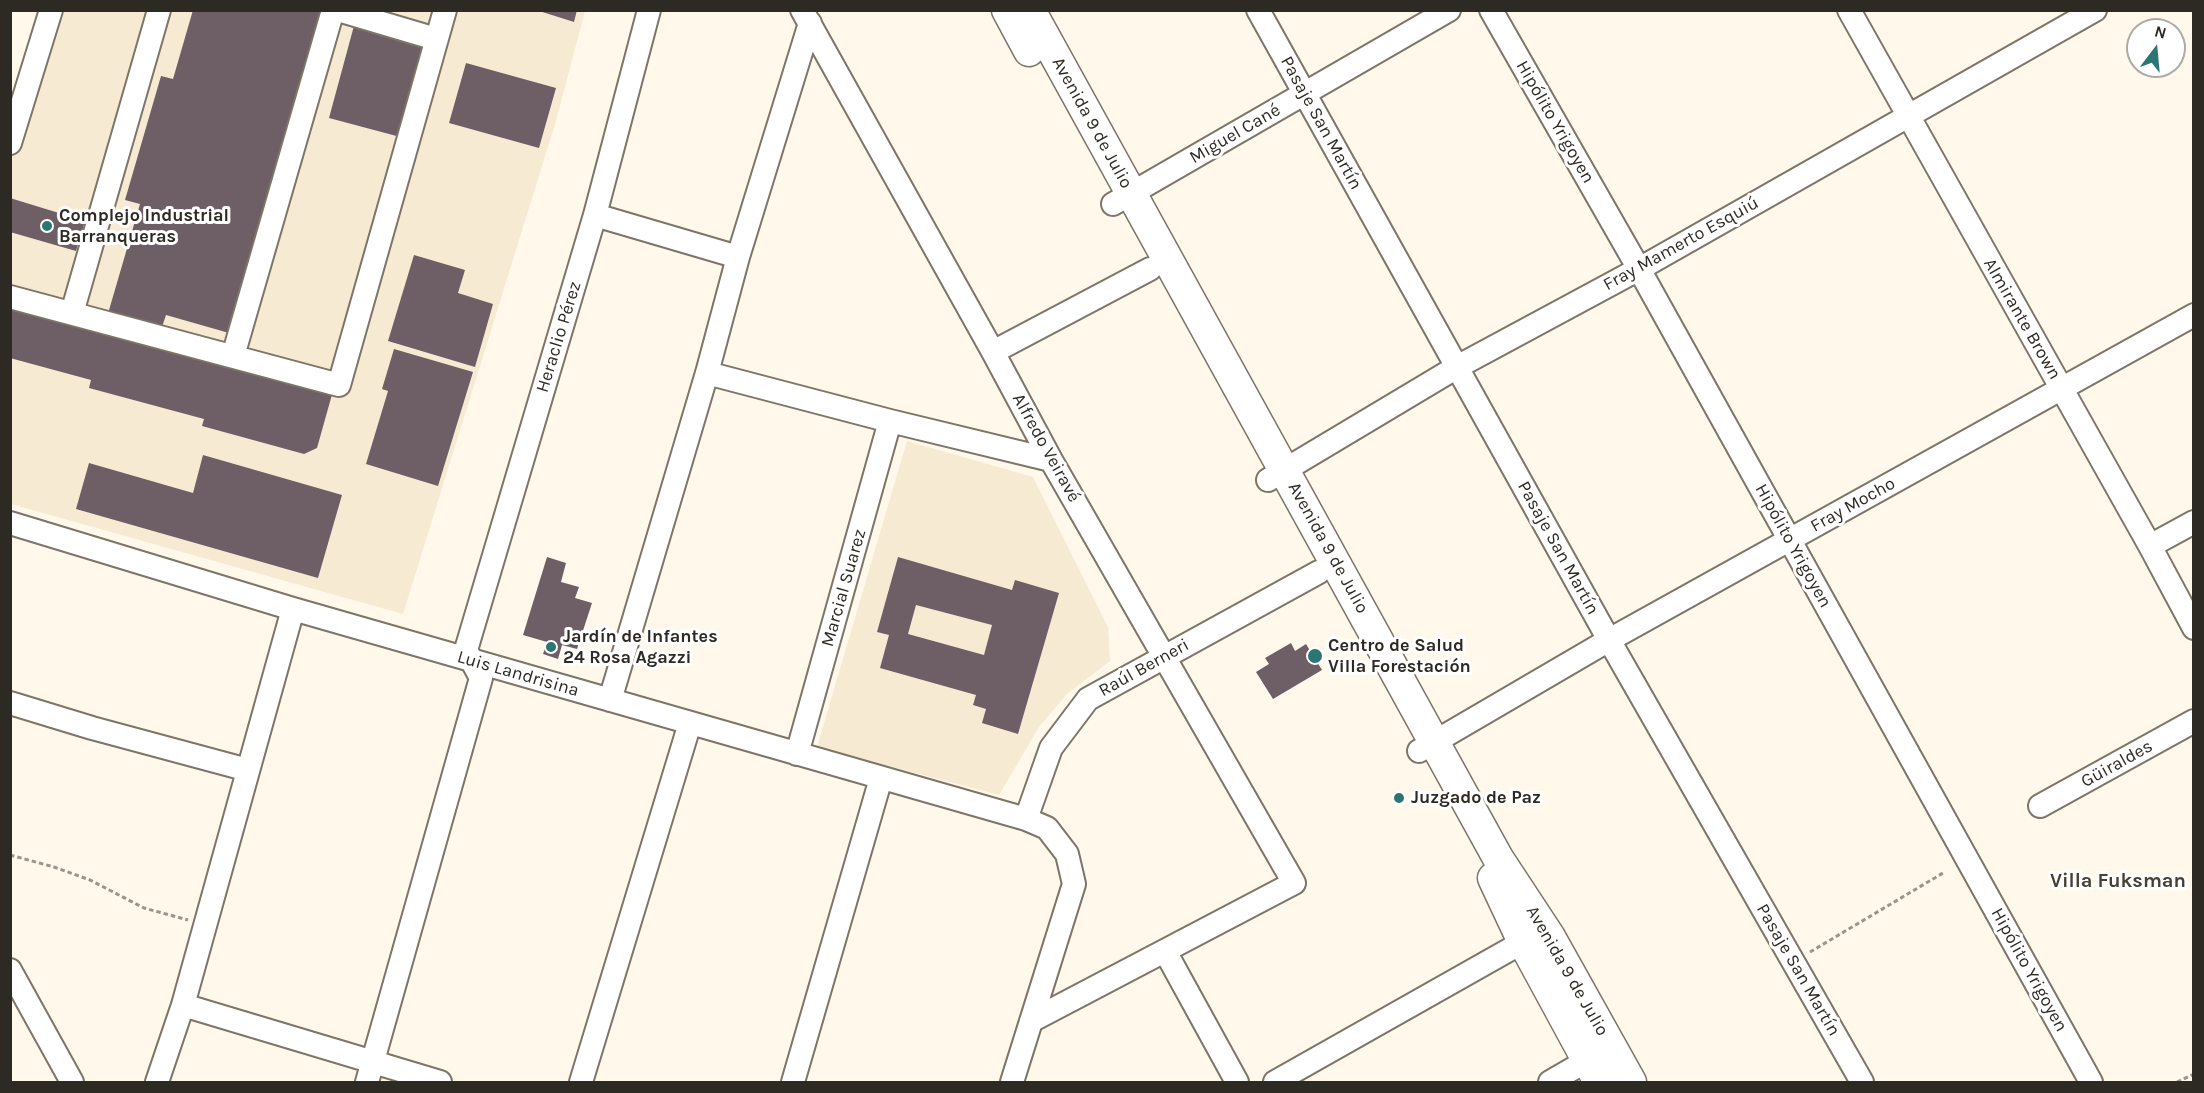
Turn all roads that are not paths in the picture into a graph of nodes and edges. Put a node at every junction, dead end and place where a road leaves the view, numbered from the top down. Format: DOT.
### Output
graph roads {
  1 [pos="51,10"];
  2 [pos="159,10"];
  3 [pos="333,10"];
  4 [pos="338,10"];
  5 [pos="445,10"];
  6 [pos="649,10"];
  7 [pos="1007,10"];
  8 [pos="1030,10"];
  9 [pos="1258,10"];
  10 [pos="1449,10"];
  11 [pos="1491,10"];
  12 [pos="1849,10"];
  13 [pos="2095,10"];
  14 [pos="806,17"];
  15 [pos="436,39"];
  16 [pos="1304,94"];
  17 [pos="1907,117"];
  18 [pos="10,143"];
  19 [pos="1122,199"];
  20 [pos="595,215"];
  21 [pos="738,257"];
  22 [pos="1150,269"];
  23 [pos="1638,269"];
  24 [pos="10,297"];
  25 [pos="72,314"];
  26 [pos="2193,315"];
  27 [pos="993,352"];
  28 [pos="233,356"];
  29 [pos="1457,367"];
  30 [pos="707,373"];
  31 [pos="2062,389"];
  32 [pos="890,421"];
  33 [pos="1051,460"];
  34 [pos="1276,475"];
  35 [pos="2193,522"];
  36 [pos="10,523"];
  37 [pos="1789,540"];
  38 [pos="2150,546"];
  39 [pos="1319,572"];
  40 [pos="293,609"];
  41 [pos="2193,628"];
  42 [pos="1609,640"];
  43 [pos="1165,657"];
  44 [pos="472,661"];
  45 [pos="610,700"];
  46 [pos="10,703"];
  47 [pos="2193,722"];
  48 [pos="690,723"];
  49 [pos="1427,747"];
  50 [pos="797,754"];
  51 [pos="248,770"];
  52 [pos="881,778"];
  53 [pos="2040,806"];
  54 [pos="1026,819"];
  55 [pos="1523,942"];
  56 [pos="1165,951"];
  57 [pos="10,970"];
  58 [pos="183,1005"];
  59 [pos="1031,1021"];
  60 [pos="370,1072"];
  61 [pos="1595,1075"];
  62 [pos="72,1083"];
  63 [pos="157,1083"];
  64 [pos="440,1083"];
  65 [pos="581,1083"];
  66 [pos="793,1083"];
  67 [pos="1012,1083"];
  68 [pos="1238,1083"];
  69 [pos="1275,1083"];
  70 [pos="1551,1083"];
  71 [pos="1631,1083"];
  72 [pos="1862,1083"];
  73 [pos="2091,1083"];
  1 -- 18 [label="street"];
  2 -- 25 [label="street"];
  3 -- 28 [label="street"];
  4 -- 15 [label="street"];
  5 -- 15 [label="street"];
  6 -- 20 [label="street, Heraclio Pérez"];
  7 -- 19 [label="main road, Avenida 9 de Julio"];
  8 -- 19 [label="main road, Avenida 9 de Julio"];
  9 -- 16 [label="street, Pasaje San Martín"];
  10 -- 16 [label="street, Miguel Cané"];
  11 -- 23 [label="street, Hipólito Yrigoyen"];
  12 -- 17 [label="street, Almirante Brown"];
  13 -- 17 [label="street, Fray Mamerto Esquiú"];
  14 -- 21 [label="street"];
  14 -- 27 [label="street, Alfredo Veiravé"];
  15 -- 28 [label="street"];
  16 -- 19 [label="street, Miguel Cané"];
  16 -- 29 [label="street, Pasaje San Martín"];
  17 -- 23 [label="street, Fray Mamerto Esquiú"];
  17 -- 31 [label="street, Almirante Brown"];
  19 -- 22 [label="main road, Avenida 9 de Julio"];
  19 -- 34 [label="main road, Avenida 9 de Julio"];
  20 -- 21 [label="street"];
  20 -- 44 [label="street, Heraclio Pérez"];
  21 -- 30 [label="street"];
  22 -- 27 [label="street"];
  22 -- 34 [label="main road, Avenida 9 de Julio"];
  23 -- 29 [label="street, Fray Mamerto Esquiú"];
  23 -- 37 [label="street, Hipólito Yrigoyen"];
  24 -- 25 [label="street"];
  25 -- 28 [label="street"];
  26 -- 31 [label="street, Fray Mocho"];
  27 -- 33 [label="street, Alfredo Veiravé"];
  29 -- 34 [label="street, Fray Mamerto Esquiú"];
  29 -- 42 [label="street, Pasaje San Martín"];
  30 -- 32 [label="street"];
  30 -- 45 [label="street"];
  31 -- 37 [label="street, Fray Mocho"];
  31 -- 38 [label="street, Almirante Brown"];
  32 -- 33 [label="street"];
  32 -- 50 [label="street, Marcial Suarez"];
  33 -- 43 [label="street, Alfredo Veiravé"];
  34 -- 39 [label="main road, Avenida 9 de Julio"];
  34 -- 49 [label="main road, Avenida 9 de Julio"];
  35 -- 38 [label="street"];
  36 -- 40 [label="street, Luis Landrisina"];
  37 -- 42 [label="street, Fray Mocho"];
  37 -- 73 [label="street, Hipólito Yrigoyen"];
  38 -- 41 [label="street, Almirante Brown"];
  39 -- 43 [label="street, Raúl Berneri"];
  39 -- 49 [label="main road, Avenida 9 de Julio"];
  40 -- 44 [label="street, Luis Landrisina"];
  40 -- 51 [label="street"];
  42 -- 49 [label="street, Fray Mocho"];
  42 -- 72 [label="street, Pasaje San Martín"];
  43 -- 54 [label="street, Raúl Berneri"];
  43 -- 56 [label="street, Alfredo Veiravé"];
  44 -- 45 [label="street, Luis Landrisina"];
  44 -- 60 [label="street, Heraclio Pérez"];
  45 -- 48 [label="street, Luis Landrisina"];
  46 -- 51 [label="street"];
  47 -- 53 [label="street, Güiraldes"];
  48 -- 50 [label="street, Luis Landrisina"];
  48 -- 65 [label="street"];
  49 -- 55 [label="main road, Avenida 9 de Julio"];
  49 -- 71 [label="main road, Avenida 9 de Julio"];
  50 -- 52 [label="street, Luis Landrisina"];
  51 -- 58 [label="street"];
  52 -- 54 [label="street, Luis Landrisina"];
  52 -- 66 [label="street"];
  54 -- 59 [label="street, Luis Landrisina"];
  55 -- 61 [label="main road, Avenida 9 de Julio"];
  55 -- 69 [label="street"];
  56 -- 59 [label="street"];
  56 -- 68 [label="street"];
  57 -- 62 [label="street"];
  58 -- 60 [label="street"];
  58 -- 63 [label="street"];
  59 -- 67 [label="street, Luis Landrisina"];
  60 -- 64 [label="street"];
  61 -- 70 [label="street"];
}
